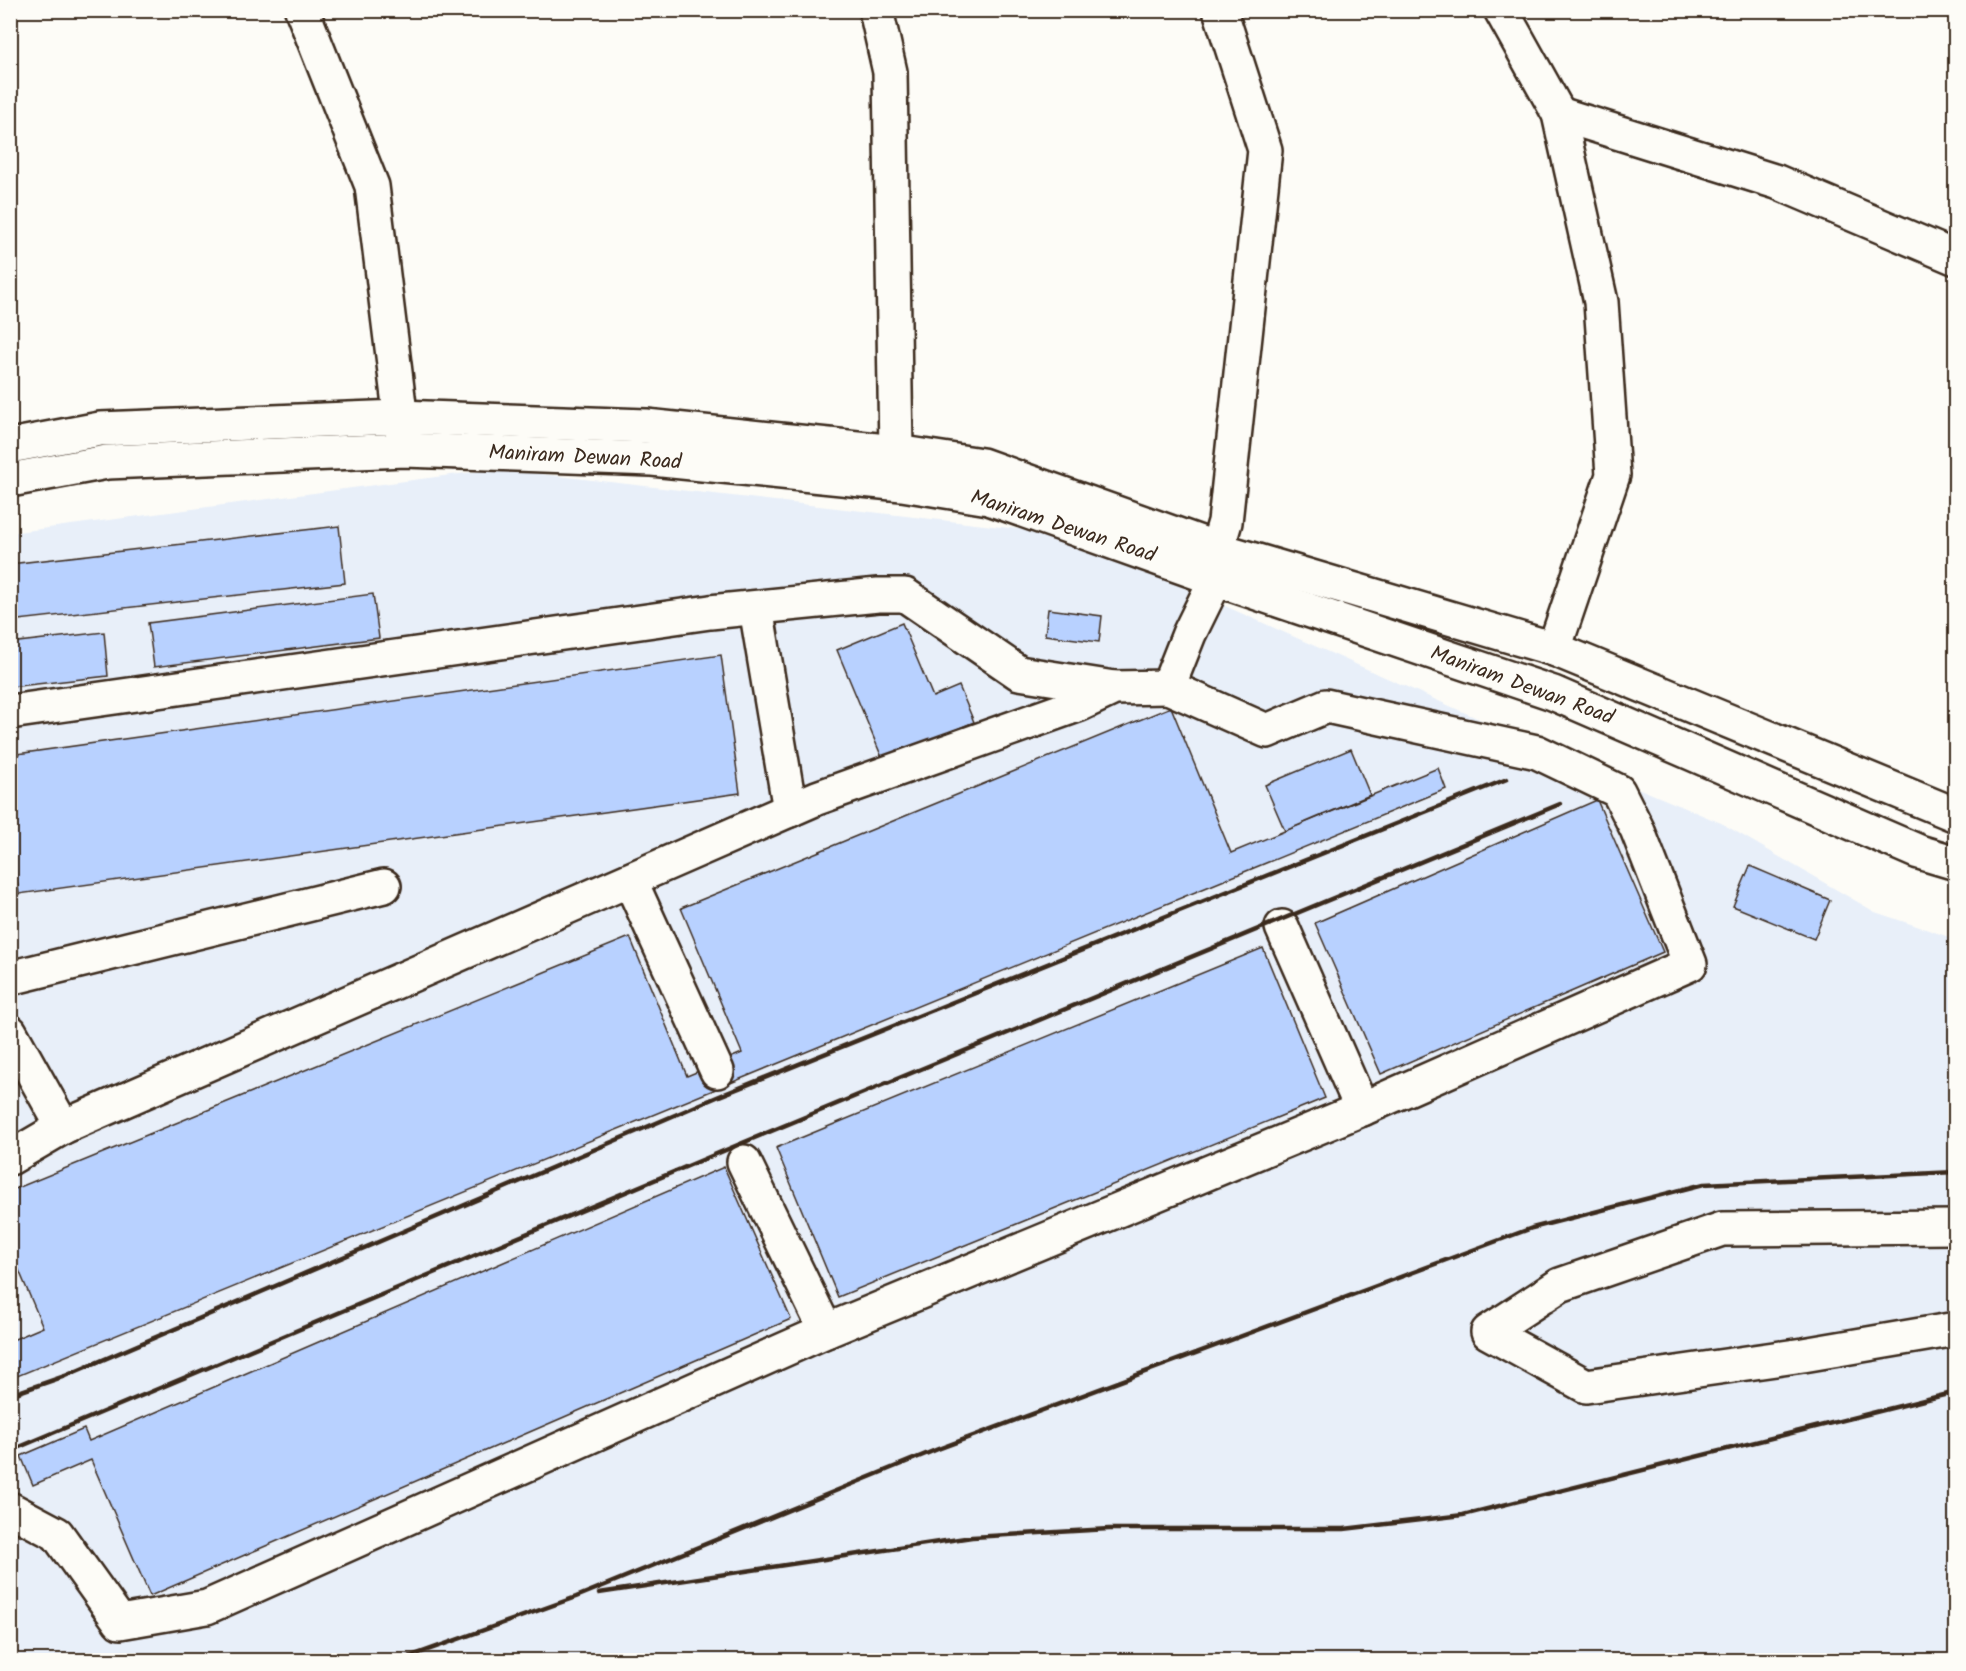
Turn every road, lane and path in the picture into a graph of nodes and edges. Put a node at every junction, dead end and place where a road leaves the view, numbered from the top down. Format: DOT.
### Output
graph roads {
  1 [pos="302,10"];
  2 [pos="876,10"];
  3 [pos="1220,10"];
  4 [pos="1506,11"];
  5 [pos="1558,114"];
  6 [pos="1956,258"];
  7 [pos="399,417"];
  8 [pos="10,446"];
  9 [pos="405,450"];
  10 [pos="896,452"];
  11 [pos="10,480"];
  12 [pos="1216,564"];
  13 [pos="756,608"];
  14 [pos="1554,649"];
  15 [pos="1167,687"];
  16 [pos="1114,688"];
  17 [pos="10,712"];
  18 [pos="790,810"];
  19 [pos="1956,815"];
  20 [pos="1956,863"];
  21 [pos="630,880"];
  22 [pos="384,886"];
  23 [pos="1282,927"];
  24 [pos="10,978"];
  25 [pos="10,1032"];
  26 [pos="717,1071"];
  27 [pos="1362,1109"];
  28 [pos="63,1127"];
  29 [pos="10,1158"];
  30 [pos="744,1162"];
  31 [pos="1956,1227"];
  32 [pos="1956,1329"];
  33 [pos="826,1331"];
  34 [pos="10,1509"];
  1 -- 7 [label="main road"];
  2 -- 10 [label="main road"];
  3 -- 12 [label="main road"];
  4 -- 5 [label="main road"];
  5 -- 6 [label="main road"];
  5 -- 14 [label="main road"];
  7 -- 8 [label="main road, Maniram Dewan Road"];
  7 -- 9 [label="main road"];
  7 -- 10 [label="main road, Maniram Dewan Road"];
  9 -- 11 [label="main road, Maniram Dewan Road"];
  9 -- 12 [label="main road, Maniram Dewan Road"];
  10 -- 12 [label="main road, Maniram Dewan Road"];
  12 -- 14 [label="main road, Maniram Dewan Road"];
  12 -- 15 [label="main road"];
  12 -- 20 [label="main road, Maniram Dewan Road"];
  13 -- 16 [label="main road"];
  13 -- 17 [label="main road"];
  13 -- 18 [label="main road"];
  14 -- 19 [label="main road, Maniram Dewan Road"];
  15 -- 16 [label="main road"];
  15 -- 27 [label="main road"];
  16 -- 18 [label="main road"];
  18 -- 21 [label="main road"];
  21 -- 26 [label="main road"];
  21 -- 28 [label="main road"];
  22 -- 24 [label="main road"];
  23 -- 27 [label="main road"];
  25 -- 28 [label="main road"];
  27 -- 33 [label="main road"];
  28 -- 29 [label="main road"];
  30 -- 33 [label="main road"];
  31 -- 32 [label="main road"];
  33 -- 34 [label="main road"];
}
